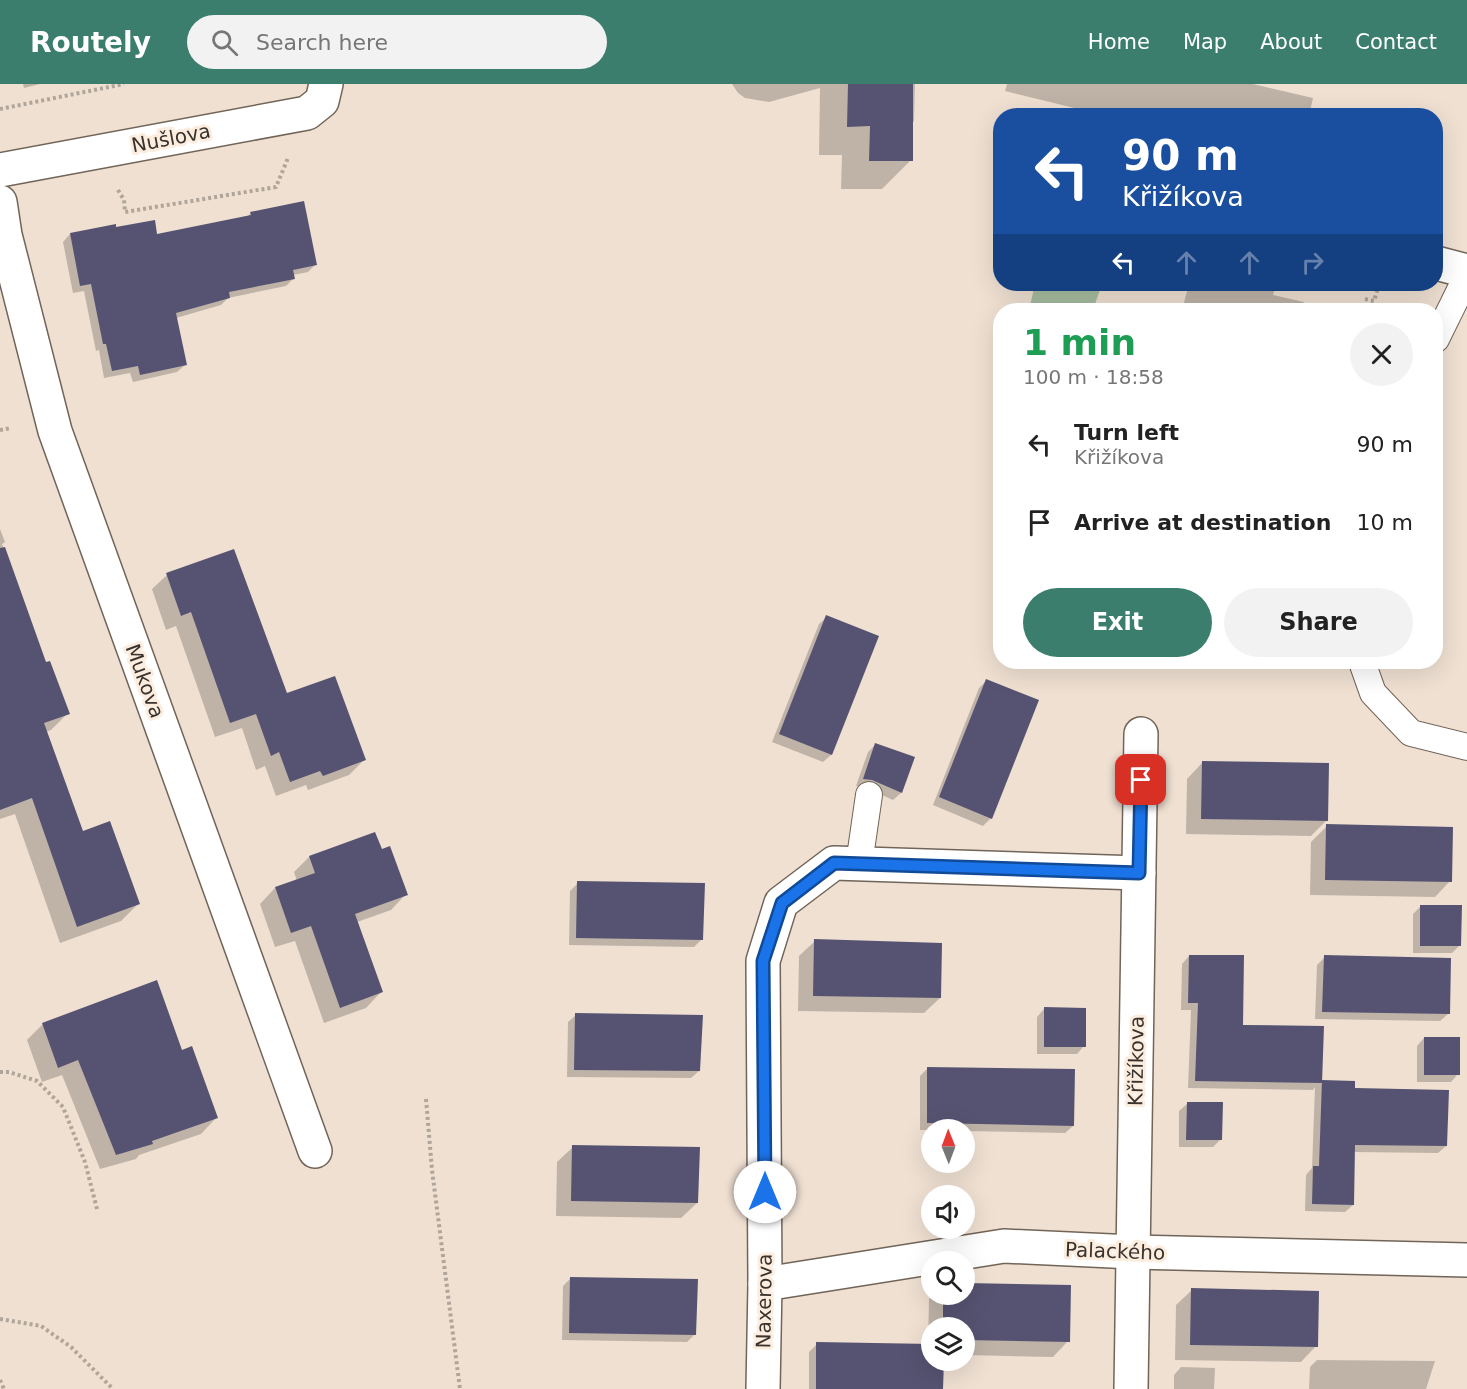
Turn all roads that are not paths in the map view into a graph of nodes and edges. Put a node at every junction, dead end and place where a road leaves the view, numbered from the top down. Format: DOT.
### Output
graph roads {
  1 [pos="326,84"];
  2 [pos="0,170"];
  3 [pos="0,202"];
  4 [pos="1443,265"];
  5 [pos="1467,271"];
  6 [pos="1467,276"];
  7 [pos="1443,325"];
  8 [pos="1364,669"];
  9 [pos="1142,734"];
  10 [pos="1467,747"];
  11 [pos="869,795"];
  12 [pos="859,864"];
  13 [pos="1139,873"];
  14 [pos="315,1151"];
  15 [pos="1132,1252"];
  16 [pos="1467,1260"];
  17 [pos="765,1284"];
  18 [pos="763,1389"];
  19 [pos="1131,1389"];
  1 -- 2 [label="street, Nušlova"];
  3 -- 14 [label="street, Mukova"];
  4 -- 5 [label="street"];
  6 -- 7 [label="lane"];
  8 -- 10 [label="lane"];
  9 -- 13 [label="street, Křižíkova"];
  11 -- 12 [label="lane"];
  12 -- 13 [label="street, Naxerova"];
  12 -- 17 [label="street, Naxerova"];
  13 -- 15 [label="street, Křižíkova"];
  15 -- 16 [label="street, Palackého"];
  15 -- 17 [label="street, Palackého"];
  15 -- 19 [label="street, Křižíkova"];
  17 -- 18 [label="street, Naxerova"];
}
